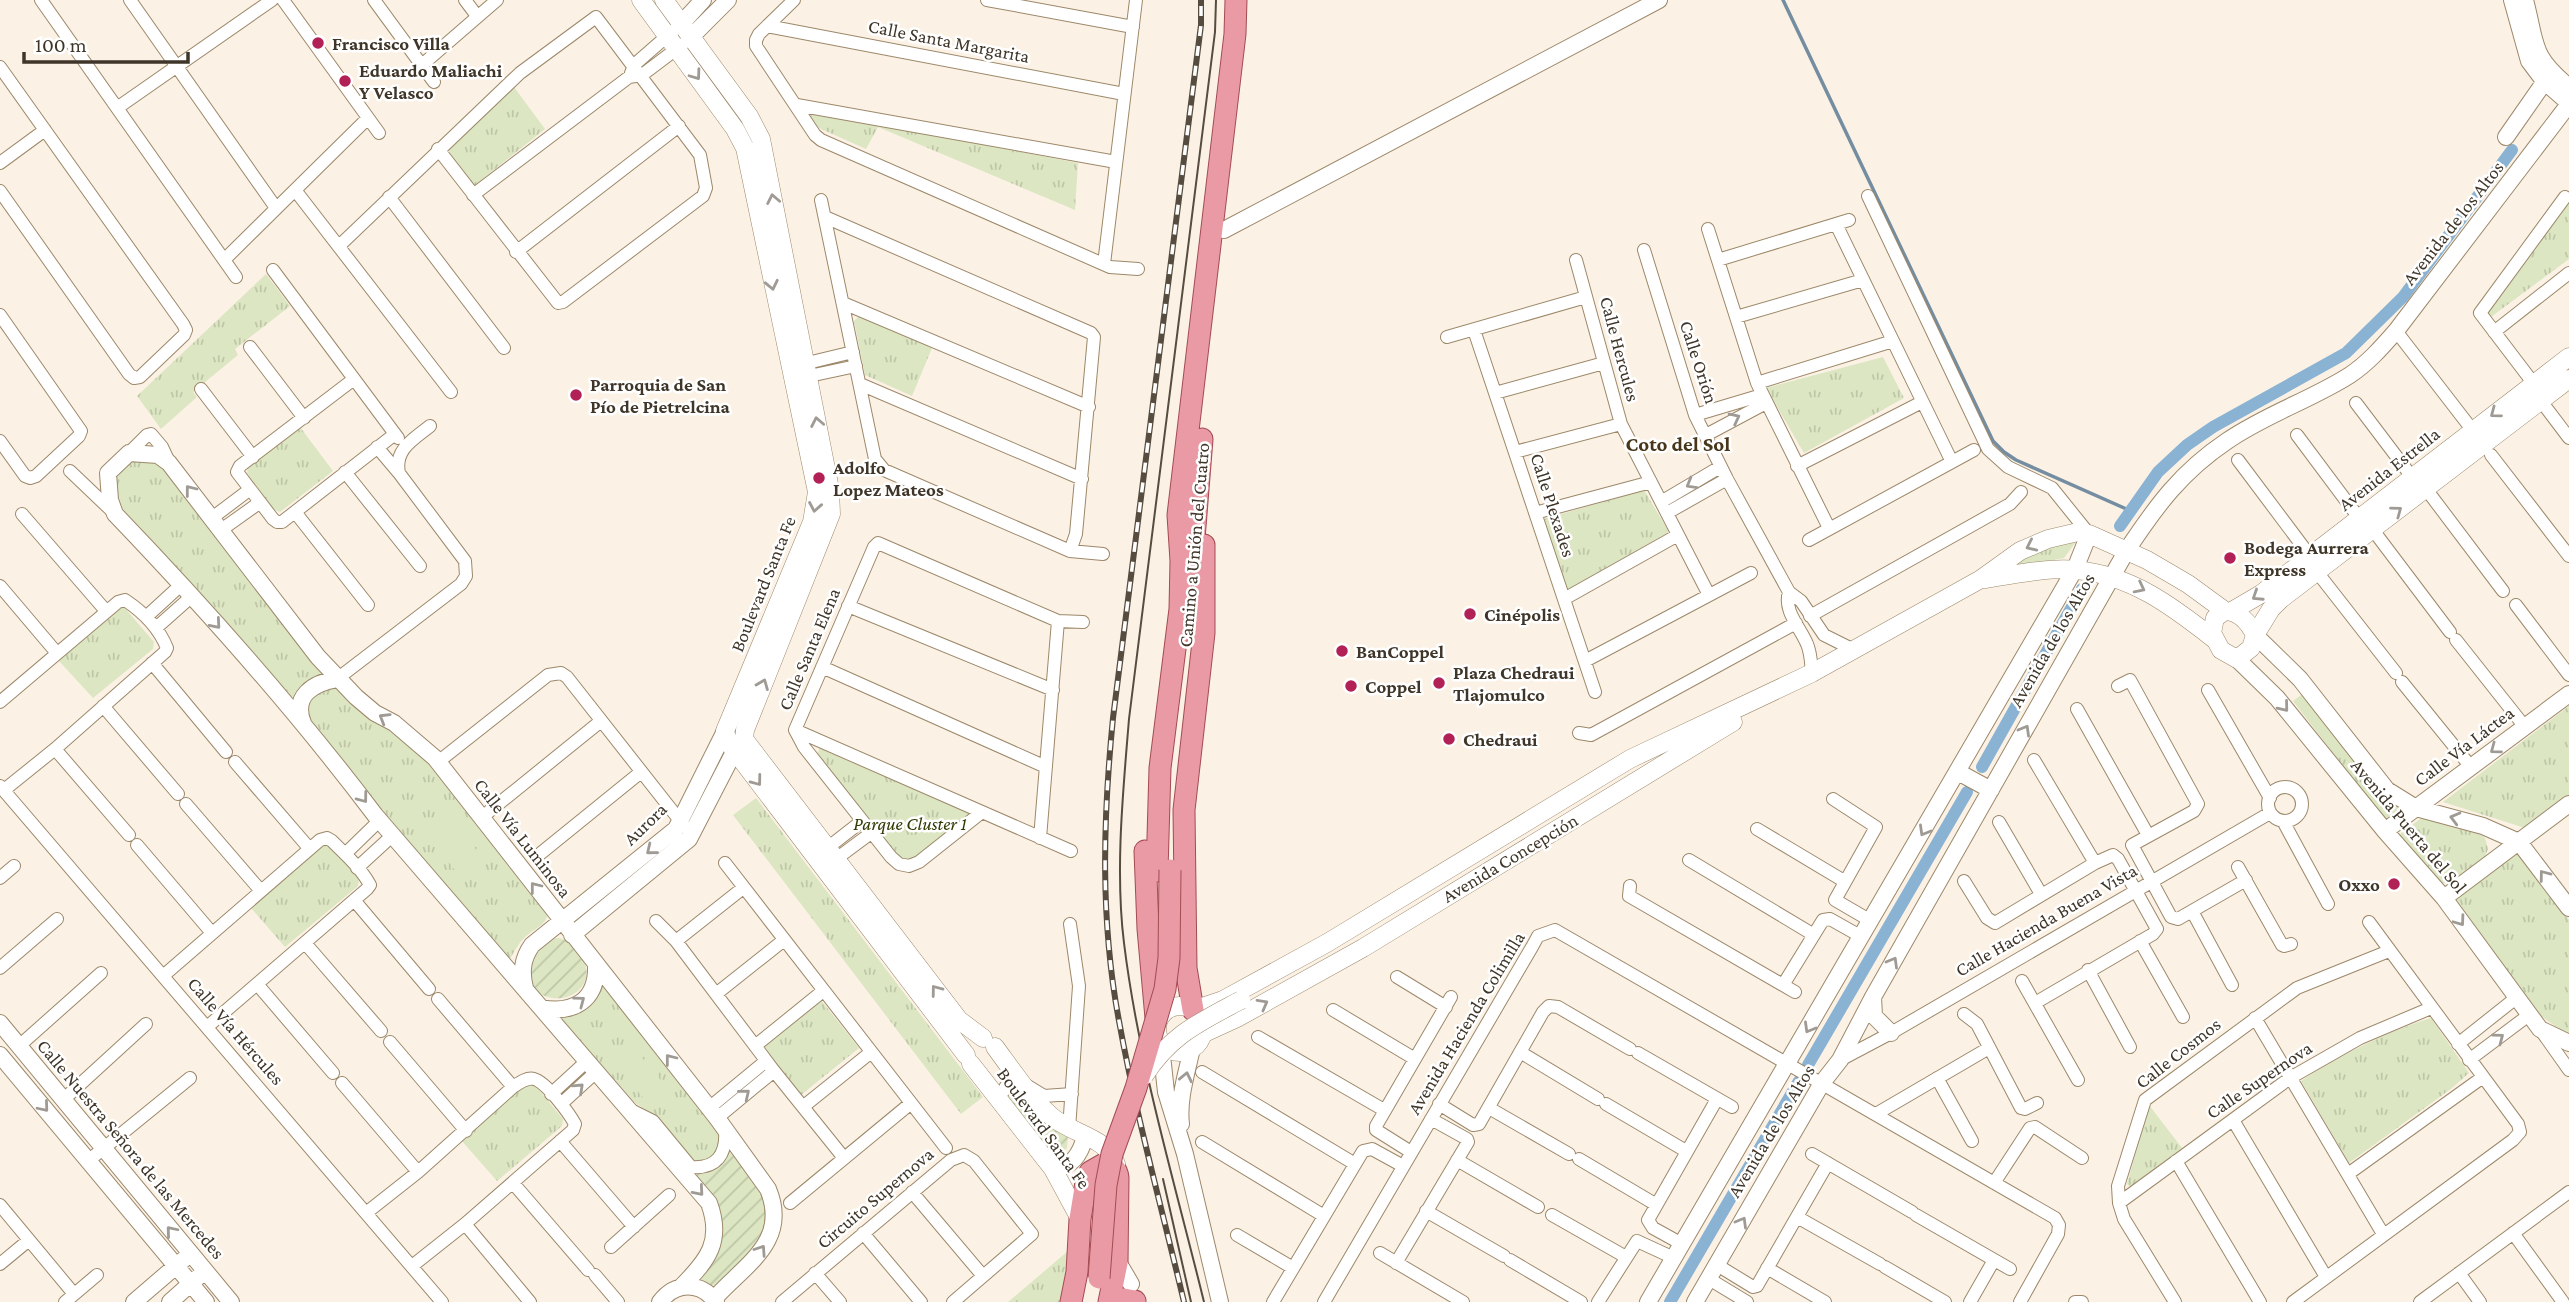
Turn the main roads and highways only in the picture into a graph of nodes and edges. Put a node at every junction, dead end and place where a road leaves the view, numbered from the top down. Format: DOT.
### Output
graph roads {
  1 [pos="641,0"];
  2 [pos="664,0"];
  3 [pos="1236,0"];
  4 [pos="1249,0"];
  5 [pos="2569,357"];
  6 [pos="799,371"];
  7 [pos="2569,379"];
  8 [pos="2538,392"];
  9 [pos="2482,443"];
  10 [pos="1199,471"];
  11 [pos="1178,515"];
  12 [pos="2366,524"];
  13 [pos="2314,564"];
  14 [pos="1980,579"];
  15 [pos="2229,611"];
  16 [pos="2255,635"];
  17 [pos="2214,639"];
  18 [pos="1812,673"];
  19 [pos="1751,703"];
  20 [pos="826,858"];
  21 [pos="1163,870"];
  22 [pos="1193,1010"];
  23 [pos="1159,1033"];
  24 [pos="1197,1041"];
  25 [pos="989,1042"];
  26 [pos="969,1060"];
  27 [pos="1132,1079"];
  28 [pos="1117,1171"];
  29 [pos="1080,1219"];
  30 [pos="1092,1276"];
  31 [pos="1134,1296"];
  32 [pos="1071,1302"];
  33 [pos="1082,1302"];
  34 [pos="1095,1302"];
  35 [pos="1109,1302"];
  1 -- 6 [label="main road, Boulevard Santa Fe, one-way"];
  6 -- 2 [label="main road, Boulevard Santa Fe, one-way"];
  3 -- 11 [label="main road, Camino a Unión del Cuatro"];
  4 -- 10 [label="main road, Camino a Unión del Cuatro"];
  5 -- 8 [label="main road, Avenida Estrella"];
  20 -- 6 [label="main road, Boulevard Santa Fe, one-way"];
  6 -- 20 [label="main road, Boulevard Santa Fe, one-way"];
  7 -- 8 [label="main road, Avenida Estrella"];
  8 -- 9 [label="main road, Avenida Estrella"];
  12 -- 9 [label="main road, Avenida Estrella, one-way"];
  9 -- 12 [label="main road, Avenida Estrella"];
  10 -- 21 [label="main road, Camino a Unión del Cuatro"];
  10 -- 22 [label="main road"];
  11 -- 21 [label="main road, Camino a Unión del Cuatro"];
  11 -- 23 [label="main road"];
  12 -- 13 [label="main road, Avenida Estrella"];
  13 -- 15 [label="main road, Avenida Estrella, one-way"];
  13 -- 16 [label="main road, Avenida Estrella"];
  15 -- 14 [label="main road, Avenida Concepción, one-way"];
  14 -- 17 [label="main road, Avenida Concepción, one-way"];
  14 -- 18 [label="main road, Avenida Concepción"];
  15 -- 16 [label="main road"];
  15 -- 17 [label="main road"];
  16 -- 17 [label="main road"];
  18 -- 19 [label="main road, Avenida Concepción"];
  24 -- 18 [label="main road, Avenida Concepción, one-way"];
  19 -- 22 [label="main road, Avenida Concepción"];
  19 -- 27 [label="main road, Avenida Concepción, bridge"];
  25 -- 20 [label="main road, Boulevard Santa Fe, one-way"];
  20 -- 26 [label="main road, Boulevard Santa Fe"];
  21 -- 27 [label="main road, Camino a Unión del Cuatro, bridge"];
  22 -- 23 [label="main road"];
  22 -- 24 [label="main road"];
  23 -- 24 [label="main road"];
  25 -- 26 [label="main road"];
  25 -- 26 [label="main road"];
  25 -- 28 [label="main road, Boulevard Santa Fe"];
  26 -- 29 [label="main road, Boulevard Santa Fe"];
  27 -- 30 [label="main road, bridge"];
  28 -- 29 [label="main road"];
  28 -- 35 [label="main road"];
  29 -- 32 [label="main road"];
  30 -- 33 [label="main road"];
  30 -- 34 [label="main road"];
  31 -- 35 [label="main road"];
}
